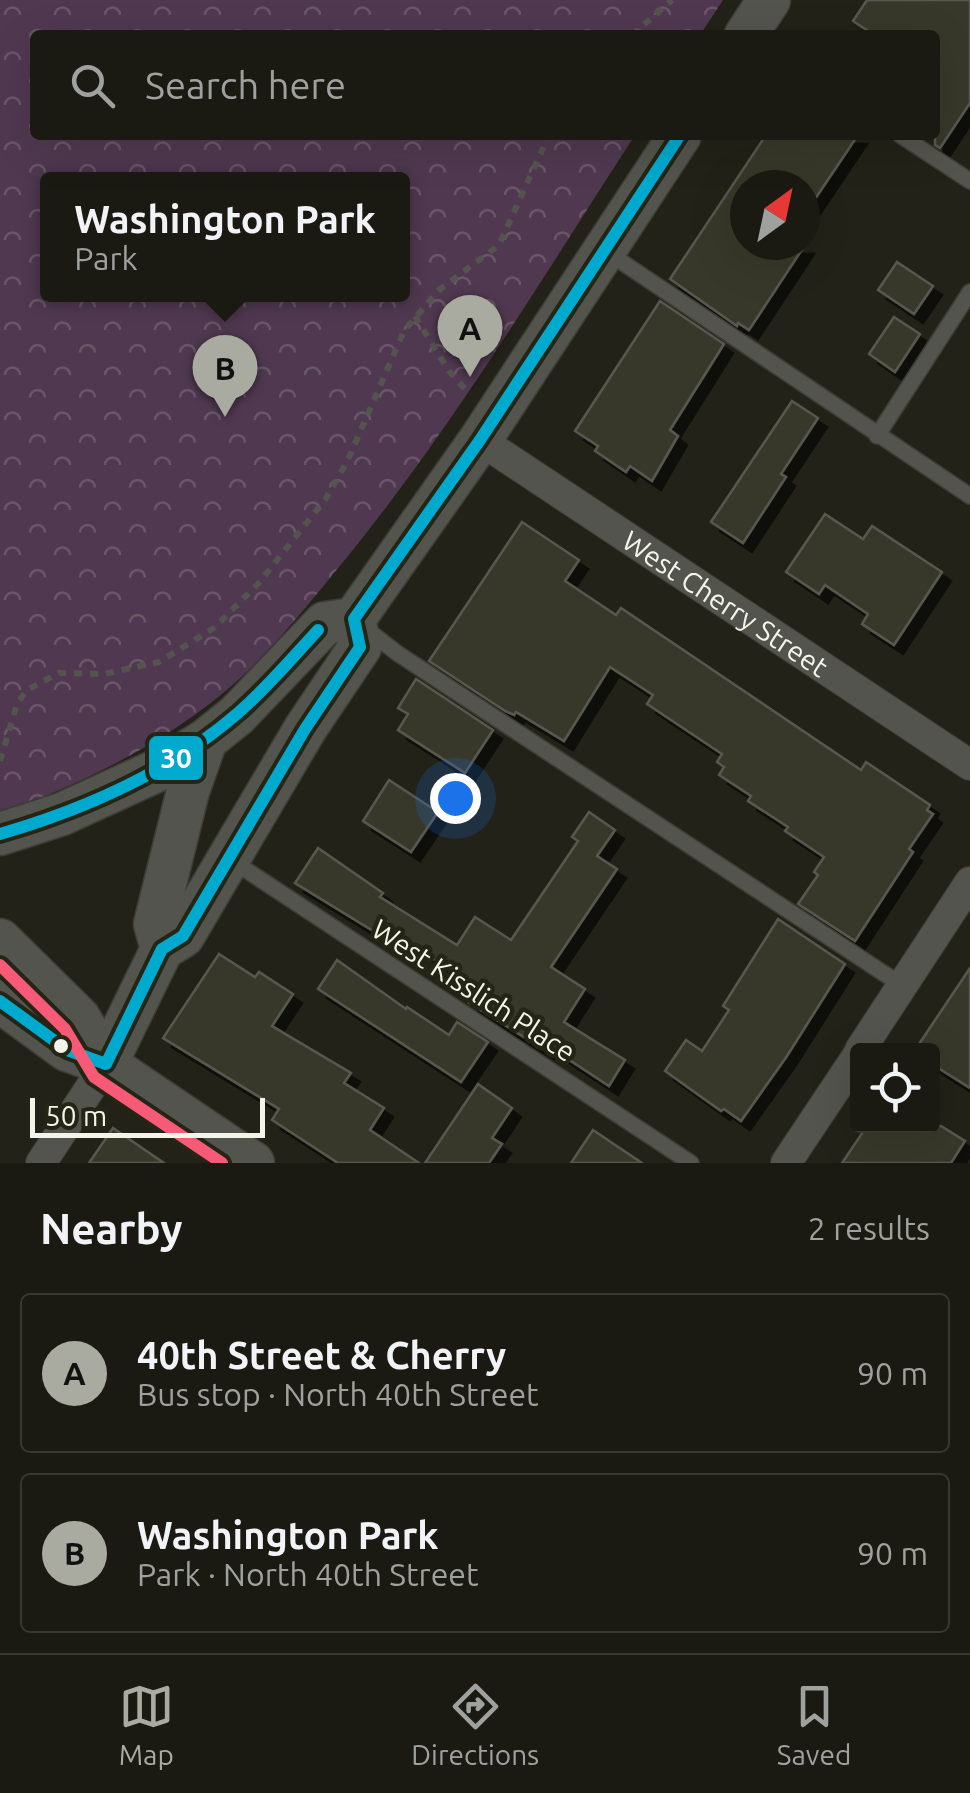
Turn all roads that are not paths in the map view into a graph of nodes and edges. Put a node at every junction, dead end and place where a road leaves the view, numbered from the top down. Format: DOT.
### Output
graph roads {
  1 [pos="769,0"];
  2 [pos="750,30"];
  3 [pos="677,140"];
  4 [pos="908,140"];
  5 [pos="970,181"];
  6 [pos="604,250"];
  7 [pos="970,292"];
  8 [pos="877,436"];
  9 [pos="480,440"];
  10 [pos="970,496"];
  11 [pos="354,619"];
  12 [pos="206,740"];
  13 [pos="970,765"];
  14 [pos="0,834"];
  15 [pos="229,858"];
  16 [pos="970,882"];
  17 [pos="0,940"];
  18 [pos="162,949"];
  19 [pos="902,986"];
  20 [pos="0,1001"];
  21 [pos="865,1043"];
  22 [pos="106,1064"];
  23 [pos="850,1067"];
  24 [pos="41,1163"];
  25 [pos="253,1163"];
  26 [pos="691,1163"];
  27 [pos="786,1163"];
  1 -- 2 [label="street"];
  3 -- 6 [label="street"];
  4 -- 5 [label="lane"];
  6 -- 8 [label="lane"];
  6 -- 9 [label="street"];
  7 -- 8 [label="lane"];
  8 -- 10 [label="lane"];
  9 -- 11 [label="street"];
  9 -- 13 [label="street, West Cherry Street"];
  11 -- 12 [label="street"];
  11 -- 15 [label="street"];
  11 -- 19 [label="lane"];
  12 -- 14 [label="street"];
  12 -- 18 [label="street"];
  15 -- 18 [label="street"];
  15 -- 26 [label="lane, West Kisslich Place"];
  16 -- 19 [label="street"];
  17 -- 22 [label="street"];
  18 -- 22 [label="street"];
  19 -- 21 [label="street"];
  20 -- 22 [label="street"];
  22 -- 24 [label="street"];
  22 -- 25 [label="street"];
  23 -- 27 [label="street"];
}
